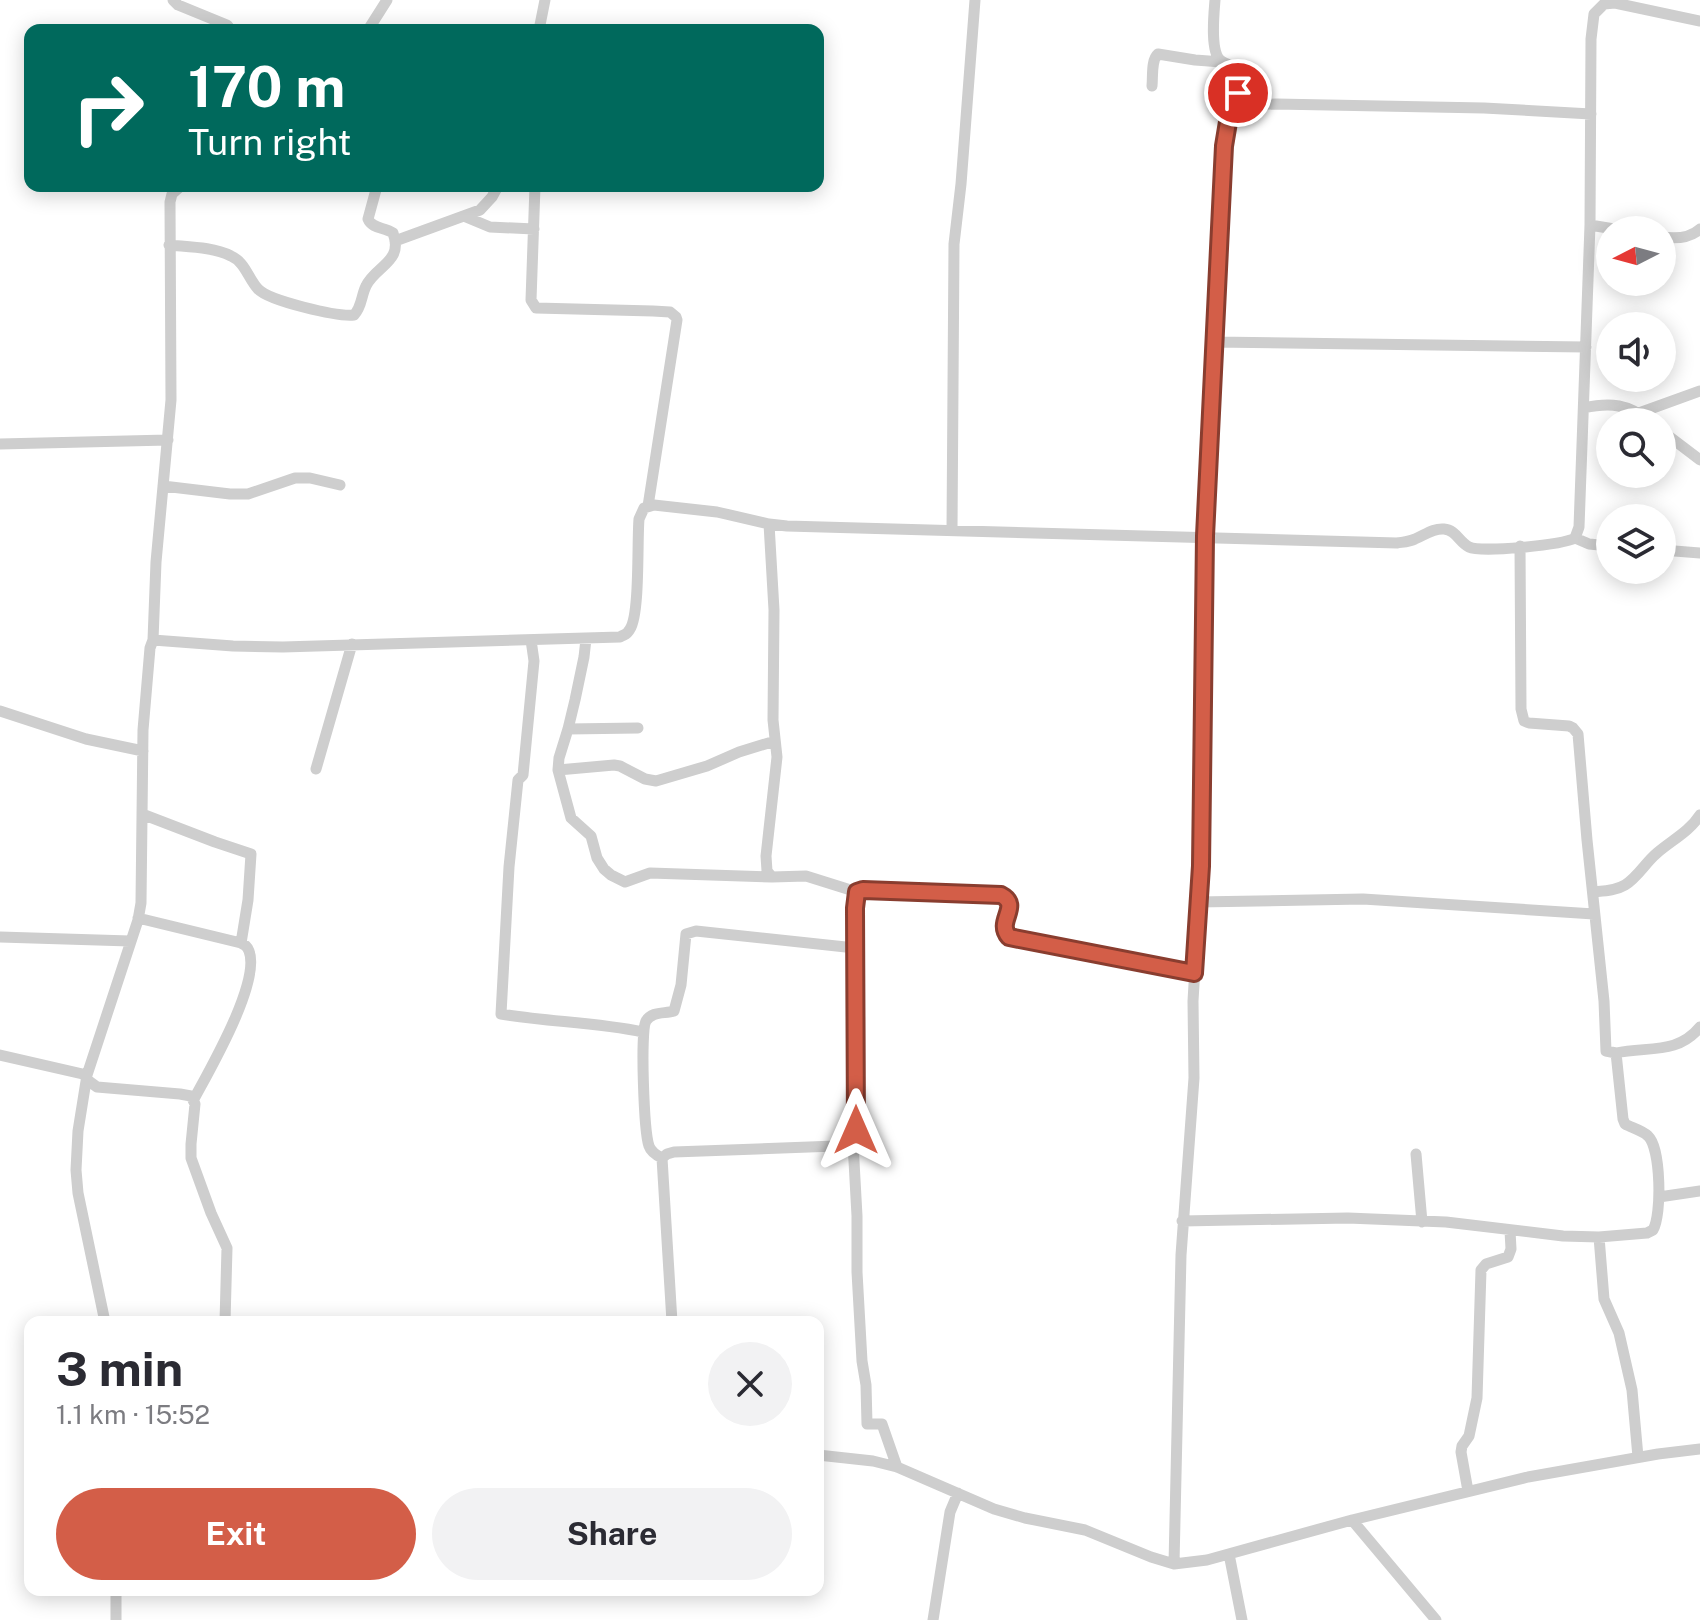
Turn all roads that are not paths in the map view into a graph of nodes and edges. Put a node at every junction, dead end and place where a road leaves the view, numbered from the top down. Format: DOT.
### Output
graph roads {
  1 [pos="173,0"];
  2 [pos="387,0"];
  3 [pos="545,0"];
  4 [pos="975,0"];
  5 [pos="1215,0"];
  6 [pos="1594,0"];
  7 [pos="1594,14"];
  8 [pos="1700,21"];
  9 [pos="225,24"];
  10 [pos="372,24"];
  11 [pos="540,24"];
  12 [pos="1222,62"];
  13 [pos="1152,86"];
  14 [pos="1234,105"];
  15 [pos="1591,114"];
  16 [pos="174,192"];
  17 [pos="375,192"];
  18 [pos="495,192"];
  19 [pos="535,192"];
  20 [pos="466,217"];
  21 [pos="1590,225"];
  22 [pos="1596,226"];
  23 [pos="534,229"];
  24 [pos="1700,229"];
  25 [pos="1676,237"];
  26 [pos="395,241"];
  27 [pos="169,245"];
  28 [pos="1214,342"];
  29 [pos="1586,347"];
  30 [pos="1700,391"];
  31 [pos="1584,408"];
  32 [pos="1626,408"];
  33 [pos="1653,408"];
  34 [pos="168,440"];
  35 [pos="1676,442"];
  36 [pos="0,444"];
  37 [pos="1700,460"];
  38 [pos="340,485"];
  39 [pos="163,486"];
  40 [pos="648,506"];
  41 [pos="769,524"];
  42 [pos="952,530"];
  43 [pos="1205,536"];
  44 [pos="1575,538"];
  45 [pos="1596,545"];
  46 [pos="1520,546"];
  47 [pos="1676,551"];
  48 [pos="1700,553"];
  49 [pos="586,639"];
  50 [pos="153,640"];
  51 [pos="531,640"];
  52 [pos="352,644"];
  53 [pos="0,711"];
  54 [pos="638,728"];
  55 [pos="568,729"];
  56 [pos="775,741"];
  57 [pos="143,751"];
  58 [pos="316,769"];
  59 [pos="558,770"];
  60 [pos="142,814"];
  61 [pos="1700,815"];
  62 [pos="772,877"];
  63 [pos="857,892"];
  64 [pos="1593,892"];
  65 [pos="1198,902"];
  66 [pos="1594,914"];
  67 [pos="138,918"];
  68 [pos="0,937"];
  69 [pos="130,941"];
  70 [pos="241,943"];
  71 [pos="855,948"];
  72 [pos="1194,973"];
  73 [pos="1700,1027"];
  74 [pos="643,1032"];
  75 [pos="1616,1053"];
  76 [pos="0,1055"];
  77 [pos="86,1077"];
  78 [pos="194,1099"];
  79 [pos="853,1143"];
  80 [pos="1416,1154"];
  81 [pos="662,1158"];
  82 [pos="1700,1191"];
  83 [pos="1659,1197"];
  84 [pos="1182,1221"];
  85 [pos="1422,1222"];
  86 [pos="1510,1231"];
  87 [pos="1599,1237"];
  88 [pos="104,1316"];
  89 [pos="225,1316"];
  90 [pos="672,1316"];
  91 [pos="1700,1449"];
  92 [pos="824,1456"];
  93 [pos="1638,1457"];
  94 [pos="897,1467"];
  95 [pos="1468,1491"];
  96 [pos="958,1493"];
  97 [pos="1352,1520"];
  98 [pos="1229,1554"];
  99 [pos="1174,1564"];
  100 [pos="116,1596"];
  101 [pos="116,1620"];
  102 [pos="933,1620"];
  103 [pos="1242,1620"];
  104 [pos="1436,1620"];
  1 -- 9 [label="street"];
  2 -- 10 [label="street"];
  3 -- 11 [label="street"];
  4 -- 42 [label="street"];
  5 -- 12 [label="street"];
  6 -- 7 [label="street"];
  7 -- 8 [label="street"];
  7 -- 15 [label="street"];
  12 -- 13 [label="street"];
  12 -- 14 [label="street"];
  14 -- 15 [label="street"];
  14 -- 28 [label="street"];
  15 -- 21 [label="street"];
  16 -- 27 [label="street"];
  17 -- 26 [label="street"];
  18 -- 20 [label="street"];
  19 -- 23 [label="street"];
  20 -- 23 [label="street"];
  20 -- 26 [label="street"];
  21 -- 22 [label="street"];
  21 -- 29 [label="street"];
  23 -- 40 [label="street"];
  24 -- 25 [label="street"];
  26 -- 27 [label="street"];
  27 -- 34 [label="street"];
  28 -- 29 [label="street"];
  28 -- 43 [label="street"];
  29 -- 31 [label="street"];
  30 -- 33 [label="street"];
  31 -- 32 [label="street"];
  31 -- 44 [label="street"];
  34 -- 36 [label="street"];
  34 -- 39 [label="street"];
  35 -- 37 [label="street"];
  38 -- 39 [label="street"];
  39 -- 50 [label="street"];
  40 -- 41 [label="street"];
  40 -- 49 [label="street"];
  41 -- 42 [label="street"];
  41 -- 56 [label="street"];
  42 -- 43 [label="street"];
  43 -- 46 [label="street"];
  43 -- 65 [label="street"];
  44 -- 45 [label="street"];
  44 -- 46 [label="street"];
  46 -- 64 [label="street"];
  47 -- 48 [label="street"];
  49 -- 51 [label="street"];
  49 -- 55 [label="street"];
  50 -- 52 [label="street"];
  50 -- 57 [label="street"];
  51 -- 52 [label="street"];
  51 -- 74 [label="street"];
  52 -- 58 [label="street"];
  53 -- 57 [label="street"];
  54 -- 55 [label="street"];
  55 -- 59 [label="street"];
  56 -- 59 [label="street"];
  56 -- 62 [label="street"];
  57 -- 60 [label="street"];
  59 -- 62 [label="street"];
  60 -- 67 [label="street"];
  60 -- 70 [label="street"];
  61 -- 64 [label="street"];
  62 -- 63 [label="street"];
  63 -- 71 [label="street"];
  63 -- 72 [label="street"];
  64 -- 66 [label="street"];
  65 -- 66 [label="street"];
  65 -- 72 [label="street"];
  66 -- 75 [label="street"];
  67 -- 69 [label="street"];
  67 -- 70 [label="street"];
  68 -- 69 [label="street"];
  69 -- 77 [label="street"];
  70 -- 78 [label="street"];
  71 -- 74 [label="street"];
  71 -- 79 [label="street"];
  72 -- 84 [label="street"];
  73 -- 75 [label="street"];
  74 -- 81 [label="street"];
  75 -- 83 [label="street"];
  76 -- 77 [label="street"];
  77 -- 78 [label="street"];
  77 -- 88 [label="street"];
  78 -- 89 [label="street"];
  79 -- 81 [label="street"];
  79 -- 94 [label="street"];
  80 -- 85 [label="street"];
  81 -- 90 [label="street"];
  82 -- 83 [label="street"];
  83 -- 87 [label="street"];
  84 -- 85 [label="street"];
  84 -- 99 [label="street"];
  85 -- 86 [label="street"];
  86 -- 87 [label="street"];
  86 -- 95 [label="street"];
  87 -- 93 [label="street"];
  91 -- 93 [label="street"];
  92 -- 94 [label="street"];
  93 -- 95 [label="street"];
  94 -- 96 [label="street"];
  95 -- 97 [label="street"];
  96 -- 99 [label="street"];
  96 -- 102 [label="street"];
  97 -- 98 [label="street"];
  97 -- 104 [label="street"];
  98 -- 99 [label="street"];
  98 -- 103 [label="street"];
  100 -- 101 [label="street"];
}
